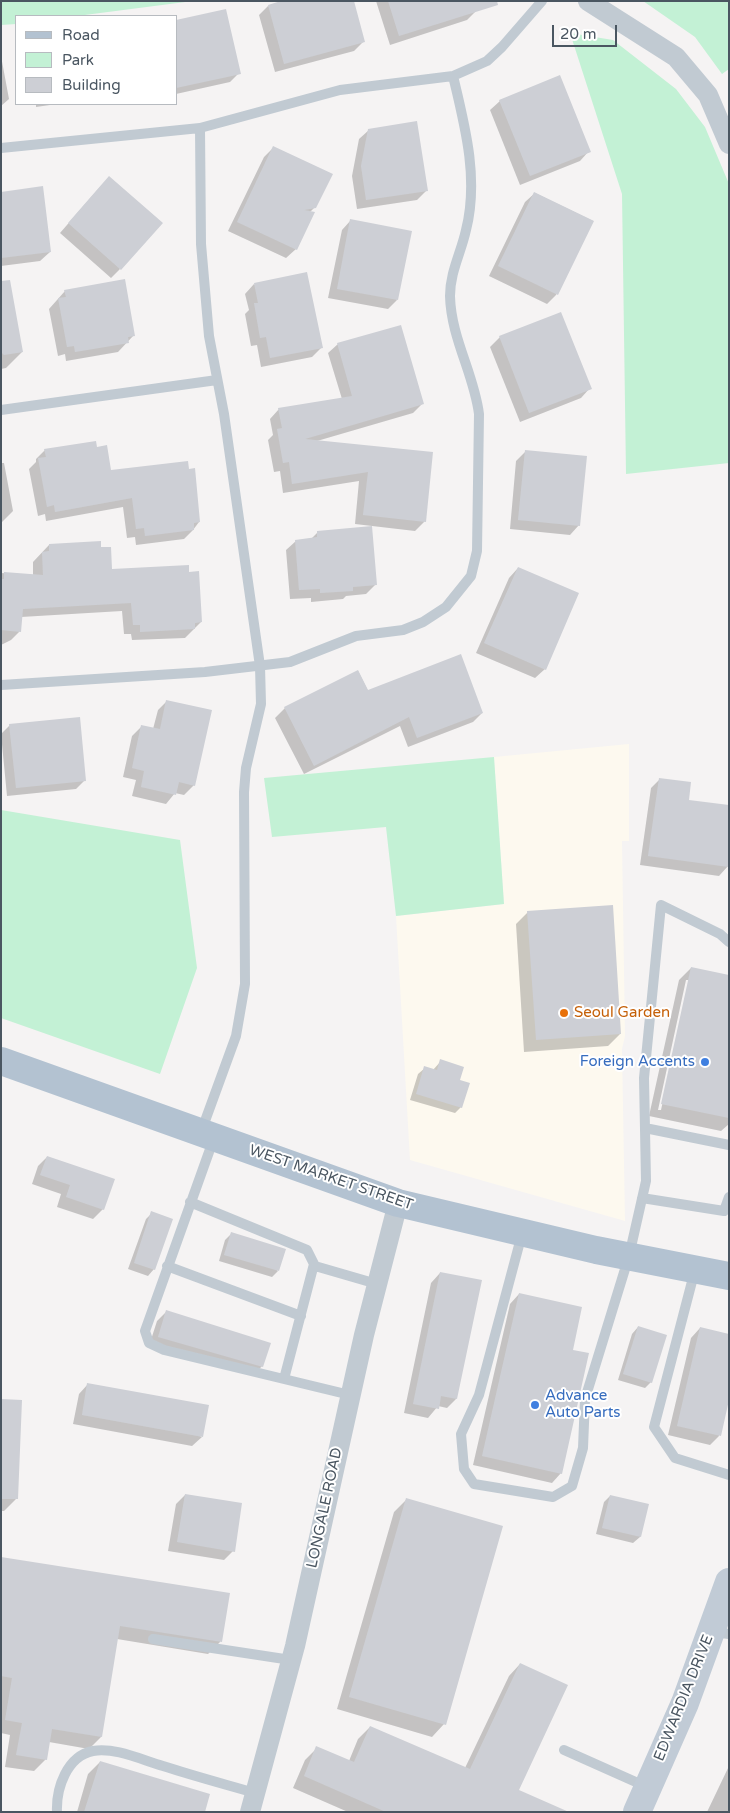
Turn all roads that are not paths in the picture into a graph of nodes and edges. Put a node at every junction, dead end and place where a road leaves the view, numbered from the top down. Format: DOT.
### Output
graph roads {
  1 [pos="542,1"];
  2 [pos="588,1"];
  3 [pos="453,76"];
  4 [pos="200,128"];
  5 [pos="729,144"];
  6 [pos="1,148"];
  7 [pos="217,380"];
  8 [pos="1,410"];
  9 [pos="260,666"];
  10 [pos="1,685"];
  11 [pos="729,942"];
  12 [pos="1,1061"];
  13 [pos="645,1128"];
  14 [pos="207,1135"];
  15 [pos="729,1146"];
  16 [pos="729,1197"];
  17 [pos="642,1198"];
  18 [pos="190,1202"];
  19 [pos="398,1203"];
  20 [pos="522,1232"];
  21 [pos="629,1256"];
  22 [pos="314,1264"];
  23 [pos="167,1266"];
  24 [pos="696,1269"];
  25 [pos="729,1276"];
  26 [pos="377,1284"];
  27 [pos="301,1316"];
  28 [pos="284,1379"];
  29 [pos="350,1395"];
  30 [pos="729,1474"];
  31 [pos="729,1582"];
  32 [pos="720,1633"];
  33 [pos="153,1639"];
  34 [pos="291,1660"];
  35 [pos="564,1750"];
  36 [pos="648,1787"];
  37 [pos="252,1802"];
  38 [pos="57,1812"];
  39 [pos="637,1812"];
  1 -- 3 [label="lane"];
  2 -- 5 [label="street"];
  3 -- 4 [label="lane"];
  3 -- 9 [label="lane"];
  4 -- 6 [label="lane"];
  4 -- 7 [label="lane"];
  7 -- 8 [label="lane"];
  7 -- 9 [label="lane"];
  9 -- 10 [label="lane"];
  9 -- 14 [label="lane"];
  11 -- 13 [label="lane"];
  12 -- 14 [label="main road, WEST MARKET STREET"];
  13 -- 15 [label="lane"];
  13 -- 17 [label="lane"];
  14 -- 18 [label="lane"];
  14 -- 19 [label="main road, WEST MARKET STREET"];
  16 -- 17 [label="lane"];
  17 -- 21 [label="lane"];
  18 -- 22 [label="lane"];
  18 -- 23 [label="lane"];
  19 -- 20 [label="main road, WEST MARKET STREET"];
  19 -- 26 [label="street, LONGALE ROAD"];
  20 -- 21 [label="main road, WEST MARKET STREET"];
  20 -- 21 [label="lane"];
  21 -- 24 [label="main road, WEST MARKET STREET"];
  22 -- 26 [label="lane"];
  22 -- 27 [label="lane"];
  23 -- 27 [label="lane"];
  23 -- 28 [label="lane"];
  24 -- 25 [label="main road, WEST MARKET STREET"];
  24 -- 30 [label="lane"];
  26 -- 29 [label="street, LONGALE ROAD"];
  27 -- 28 [label="lane"];
  28 -- 29 [label="lane"];
  29 -- 34 [label="street, LONGALE ROAD"];
  31 -- 32 [label="main road, EDWARDIA DRIVE"];
  32 -- 36 [label="main road, EDWARDIA DRIVE"];
  33 -- 34 [label="lane"];
  34 -- 37 [label="street, LONGALE ROAD"];
  35 -- 36 [label="lane"];
  36 -- 39 [label="main road, EDWARDIA DRIVE"];
  37 -- 38 [label="lane"];
}
